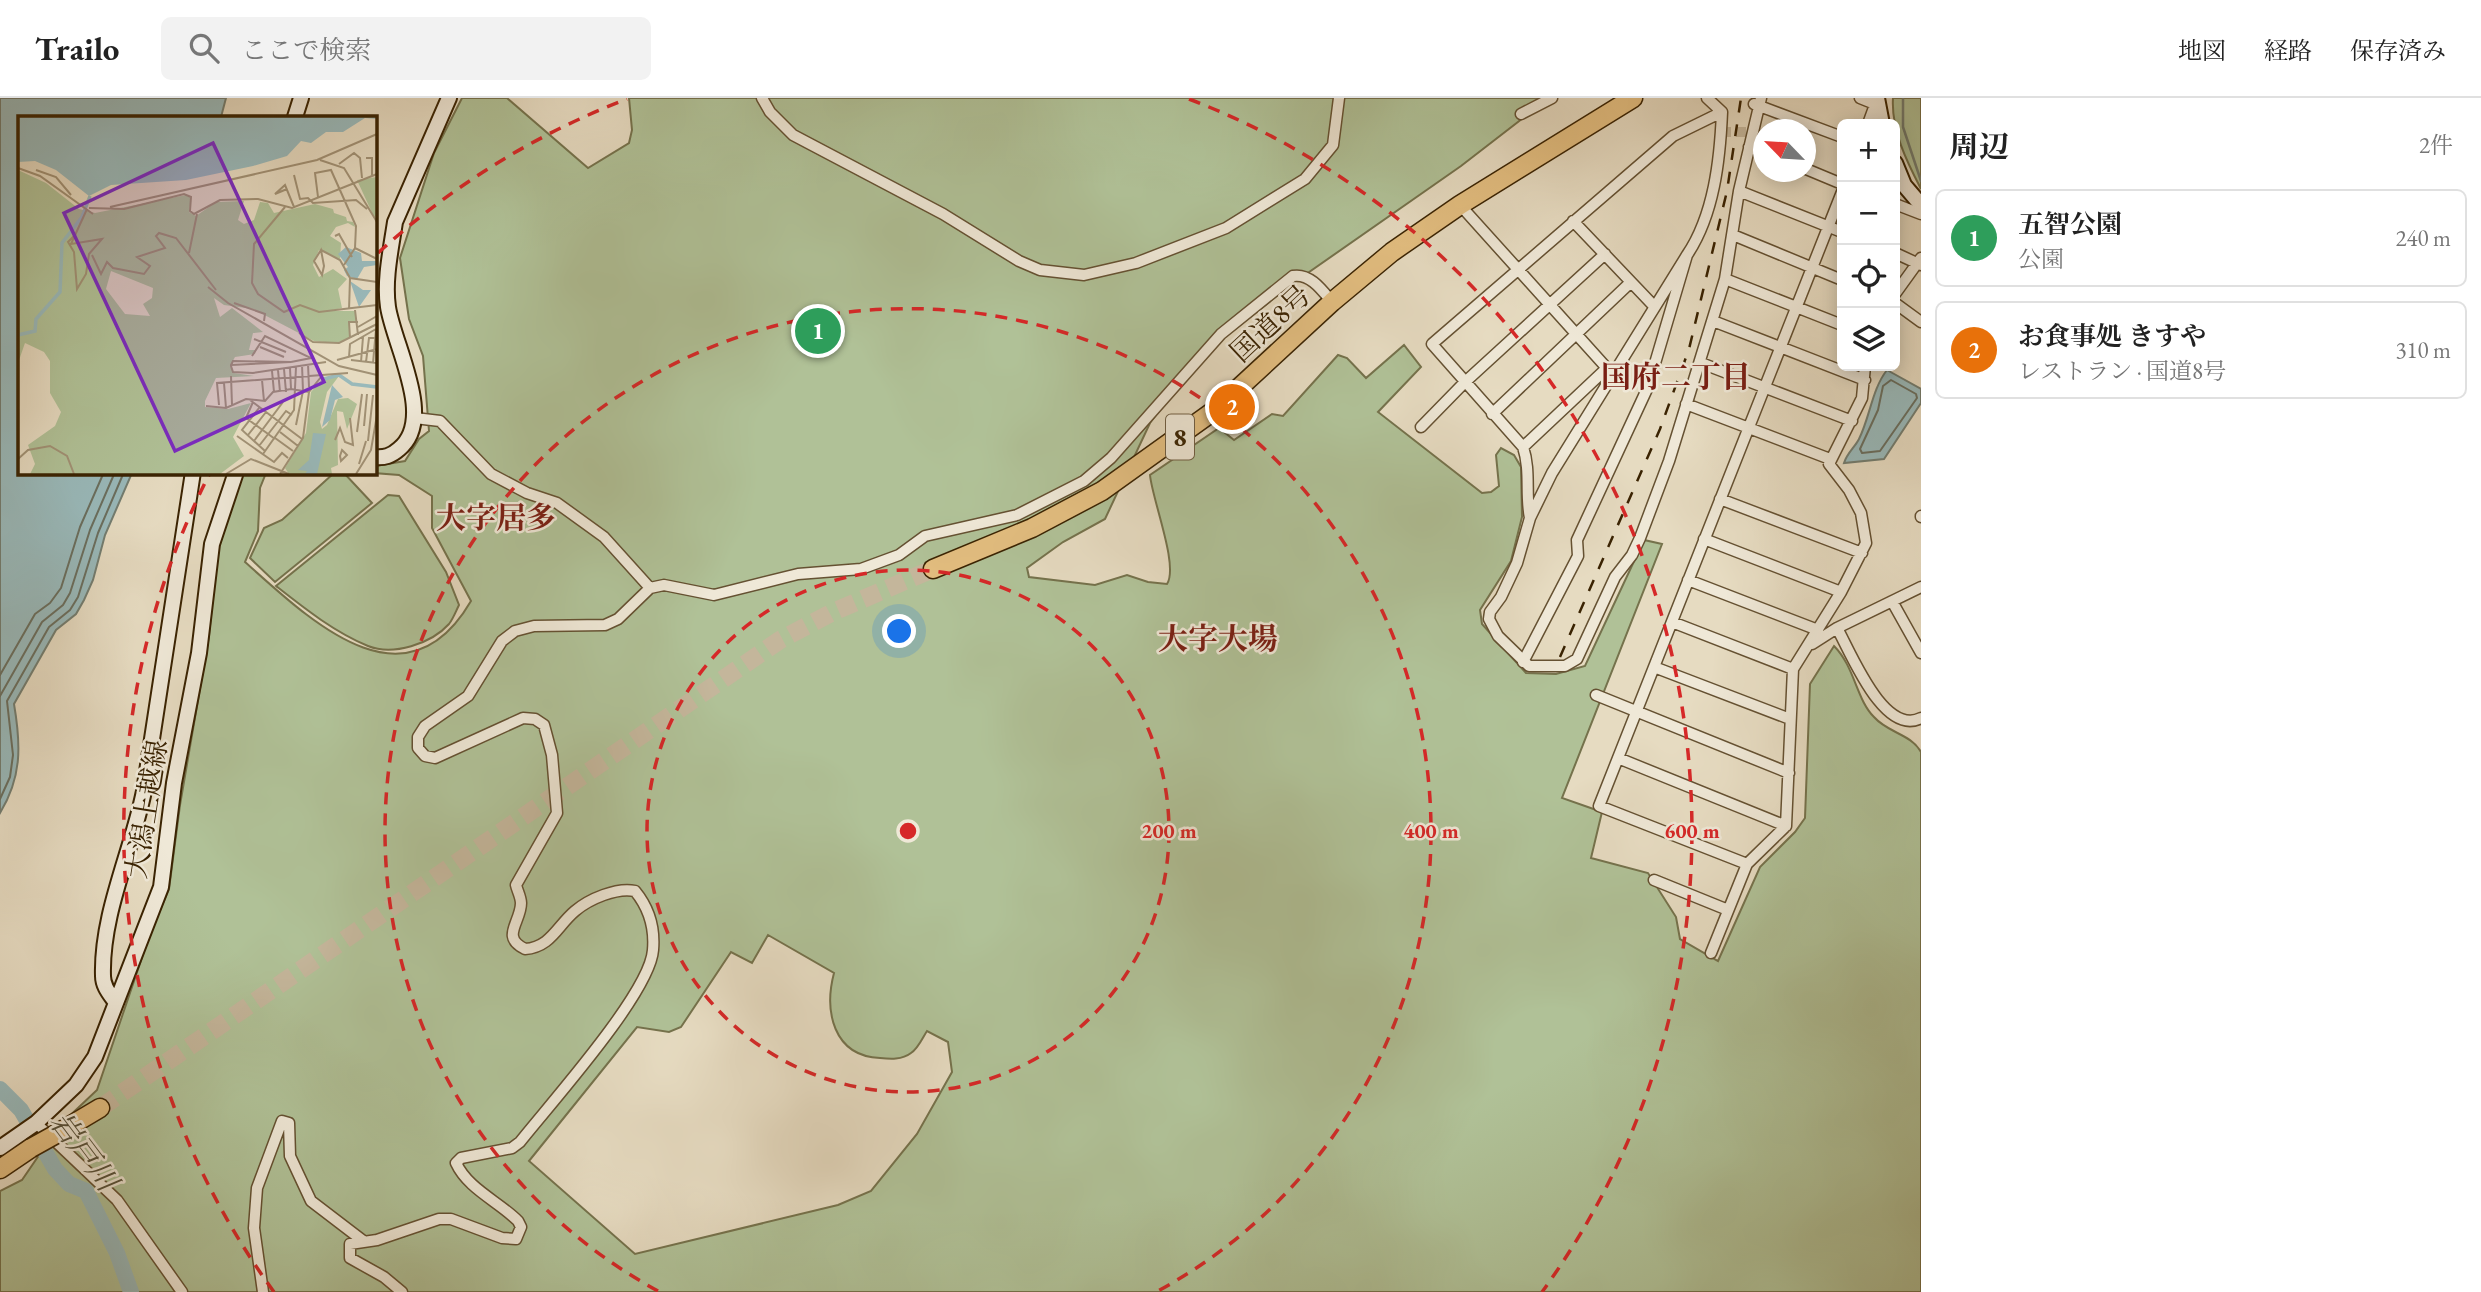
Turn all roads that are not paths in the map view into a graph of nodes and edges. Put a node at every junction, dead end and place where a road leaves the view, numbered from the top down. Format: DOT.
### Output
graph roads {
  1 [pos="301,98"];
  2 [pos="449,98"];
  3 [pos="762,98"];
  4 [pos="1339,98"];
  5 [pos="1552,98"];
  6 [pos="1633,98"];
  7 [pos="1707,98"];
  8 [pos="1860,98"];
  9 [pos="1876,100"];
  10 [pos="1760,101"];
  11 [pos="1722,112"];
  12 [pos="1521,114"];
  13 [pos="295,116"];
  14 [pos="1870,119"];
  15 [pos="1881,119"];
  16 [pos="1746,132"];
  17 [pos="1837,135"];
  18 [pos="1749,147"];
  19 [pos="1753,149"];
  20 [pos="1816,174"];
  21 [pos="1900,175"];
  22 [pos="1837,182"];
  23 [pos="1740,191"];
  24 [pos="1837,204"];
  25 [pos="1460,205"];
  26 [pos="1921,205"];
  27 [pos="1900,206"];
  28 [pos="1921,214"];
  29 [pos="1573,221"];
  30 [pos="1828,226"];
  31 [pos="1837,230"];
  32 [pos="1733,235"];
  33 [pos="1605,254"];
  34 [pos="1687,255"];
  35 [pos="1900,255"];
  36 [pos="1920,262"];
  37 [pos="1812,268"];
  38 [pos="1518,271"];
  39 [pos="1837,278"];
  40 [pos="1725,279"];
  41 [pos="1631,282"];
  42 [pos="1900,288"];
  43 [pos="1332,302"];
  44 [pos="1652,303"];
  45 [pos="1550,306"];
  46 [pos="1797,307"];
  47 [pos="1900,307"];
  48 [pos="1713,321"];
  49 [pos="1921,322"];
  50 [pos="1837,323"];
  51 [pos="1578,335"];
  52 [pos="1780,347"];
  53 [pos="1701,363"];
  54 [pos="1866,371"];
  55 [pos="1610,372"];
  56 [pos="1865,380"];
  57 [pos="1464,383"];
  58 [pos="1764,388"];
  59 [pos="1686,404"];
  60 [pos="1492,414"];
  61 [pos="415,418"];
  62 [pos="1852,421"];
  63 [pos="1421,427"];
  64 [pos="1748,429"];
  65 [pos="1523,447"];
  66 [pos="376,457"];
  67 [pos="1830,459"];
  68 [pos="193,474"];
  69 [pos="235,474"];
  70 [pos="1720,499"];
  71 [pos="1530,519"];
  72 [pos="1704,539"];
  73 [pos="1861,553"];
  74 [pos="933,569"];
  75 [pos="1688,580"];
  76 [pos="650,587"];
  77 [pos="1921,587"];
  78 [pos="1840,592"];
  79 [pos="1893,603"];
  80 [pos="1672,622"];
  81 [pos="1837,628"];
  82 [pos="1818,630"];
  83 [pos="1809,646"];
  84 [pos="1921,653"];
  85 [pos="1523,662"];
  86 [pos="1654,667"];
  87 [pos="1793,668"];
  88 [pos="1596,695"];
  89 [pos="1636,711"];
  90 [pos="1921,718"];
  91 [pos="1790,719"];
  92 [pos="1618,758"];
  93 [pos="1789,773"];
  94 [pos="1786,826"];
  95 [pos="1747,864"];
  96 [pos="1654,880"];
  97 [pos="1728,910"];
  98 [pos="1711,953"];
  99 [pos="114,1000"];
  100 [pos="100,1108"];
  101 [pos="35,1123"];
  102 [pos="0,1148"];
  103 [pos="0,1169"];
  104 [pos="362,1240"];
  105 [pos="183,1291"];
  106 [pos="263,1292"];
  107 [pos="402,1292"];
  1 -- 13 [label="main road"];
  2 -- 61 [label="main road"];
  3 -- 4 [label="street"];
  5 -- 12 [label="street"];
  6 -- 25 [label="highway, 国道8号 / 8"];
  7 -- 11 [label="street"];
  8 -- 9 [label="street"];
  9 -- 14 [label="street"];
  9 -- 15 [label="main road"];
  10 -- 16 [label="street"];
  10 -- 17 [label="street"];
  10 -- 18 [label="street"];
  11 -- 29 [label="street"];
  11 -- 34 [label="street"];
  18 -- 19 [label="street"];
  18 -- 23 [label="street"];
  20 -- 22 [label="street"];
  21 -- 26 [label="main road"];
  23 -- 30 [label="street"];
  23 -- 32 [label="street"];
  24 -- 30 [label="street"];
  25 -- 38 [label="street"];
  25 -- 43 [label="highway, 国道8号 / 8"];
  27 -- 28 [label="street"];
  29 -- 33 [label="street"];
  29 -- 38 [label="street"];
  30 -- 31 [label="street"];
  30 -- 37 [label="street"];
  32 -- 37 [label="street"];
  32 -- 40 [label="street"];
  33 -- 41 [label="street"];
  33 -- 45 [label="street"];
  34 -- 55 [label="street"];
  34 -- 85 [label="street"];
  35 -- 36 [label="street"];
  36 -- 42 [label="street"];
  37 -- 39 [label="street"];
  37 -- 46 [label="street"];
  38 -- 45 [label="street"];
  38 -- 57 [label="street"];
  40 -- 46 [label="street"];
  40 -- 48 [label="street"];
  41 -- 44 [label="street"];
  41 -- 51 [label="street"];
  43 -- 74 [label="highway, 国道8号 / 8"];
  43 -- 76 [label="street"];
  45 -- 51 [label="street"];
  45 -- 57 [label="street"];
  46 -- 50 [label="street"];
  46 -- 52 [label="street"];
  47 -- 49 [label="street"];
  48 -- 52 [label="street"];
  48 -- 53 [label="street"];
  51 -- 55 [label="street"];
  51 -- 60 [label="street"];
  52 -- 56 [label="street"];
  52 -- 58 [label="street"];
  53 -- 58 [label="street"];
  53 -- 59 [label="street"];
  54 -- 56 [label="street"];
  55 -- 65 [label="street"];
  55 -- 71 [label="street"];
  56 -- 62 [label="street"];
  57 -- 60 [label="street"];
  57 -- 63 [label="street"];
  58 -- 62 [label="street"];
  58 -- 64 [label="street"];
  59 -- 64 [label="street"];
  59 -- 85 [label="street"];
  60 -- 65 [label="street"];
  61 -- 66 [label="main road"];
  61 -- 76 [label="street"];
  62 -- 67 [label="street"];
  64 -- 67 [label="street"];
  64 -- 70 [label="street"];
  65 -- 71 [label="street"];
  67 -- 73 [label="street"];
  68 -- 99 [label="main road"];
  69 -- 99 [label="main road, 大潟上越線"];
  70 -- 72 [label="street"];
  70 -- 73 [label="street"];
  71 -- 85 [label="street"];
  72 -- 75 [label="street"];
  72 -- 78 [label="street"];
  73 -- 78 [label="street"];
  75 -- 80 [label="street"];
  75 -- 82 [label="street"];
  76 -- 104 [label="street"];
  77 -- 79 [label="street"];
  78 -- 82 [label="street"];
  79 -- 81 [label="street"];
  79 -- 84 [label="street"];
  80 -- 86 [label="street"];
  80 -- 87 [label="street"];
  81 -- 83 [label="street"];
  81 -- 90 [label="street"];
  82 -- 83 [label="street"];
  83 -- 87 [label="street"];
  86 -- 89 [label="street"];
  86 -- 91 [label="street"];
  87 -- 91 [label="street"];
  88 -- 89 [label="street"];
  89 -- 92 [label="street"];
  89 -- 93 [label="street"];
  91 -- 93 [label="street"];
  92 -- 94 [label="street"];
  92 -- 95 [label="street"];
  93 -- 94 [label="street"];
  94 -- 95 [label="street"];
  95 -- 97 [label="street"];
  96 -- 97 [label="street"];
  97 -- 98 [label="street"];
  99 -- 101 [label="main road, 大潟上越線"];
  100 -- 103 [label="highway, bridge"];
  101 -- 102 [label="main road, 大潟上越線"];
  101 -- 105 [label="street"];
  104 -- 106 [label="street"];
  104 -- 107 [label="street"];
}
